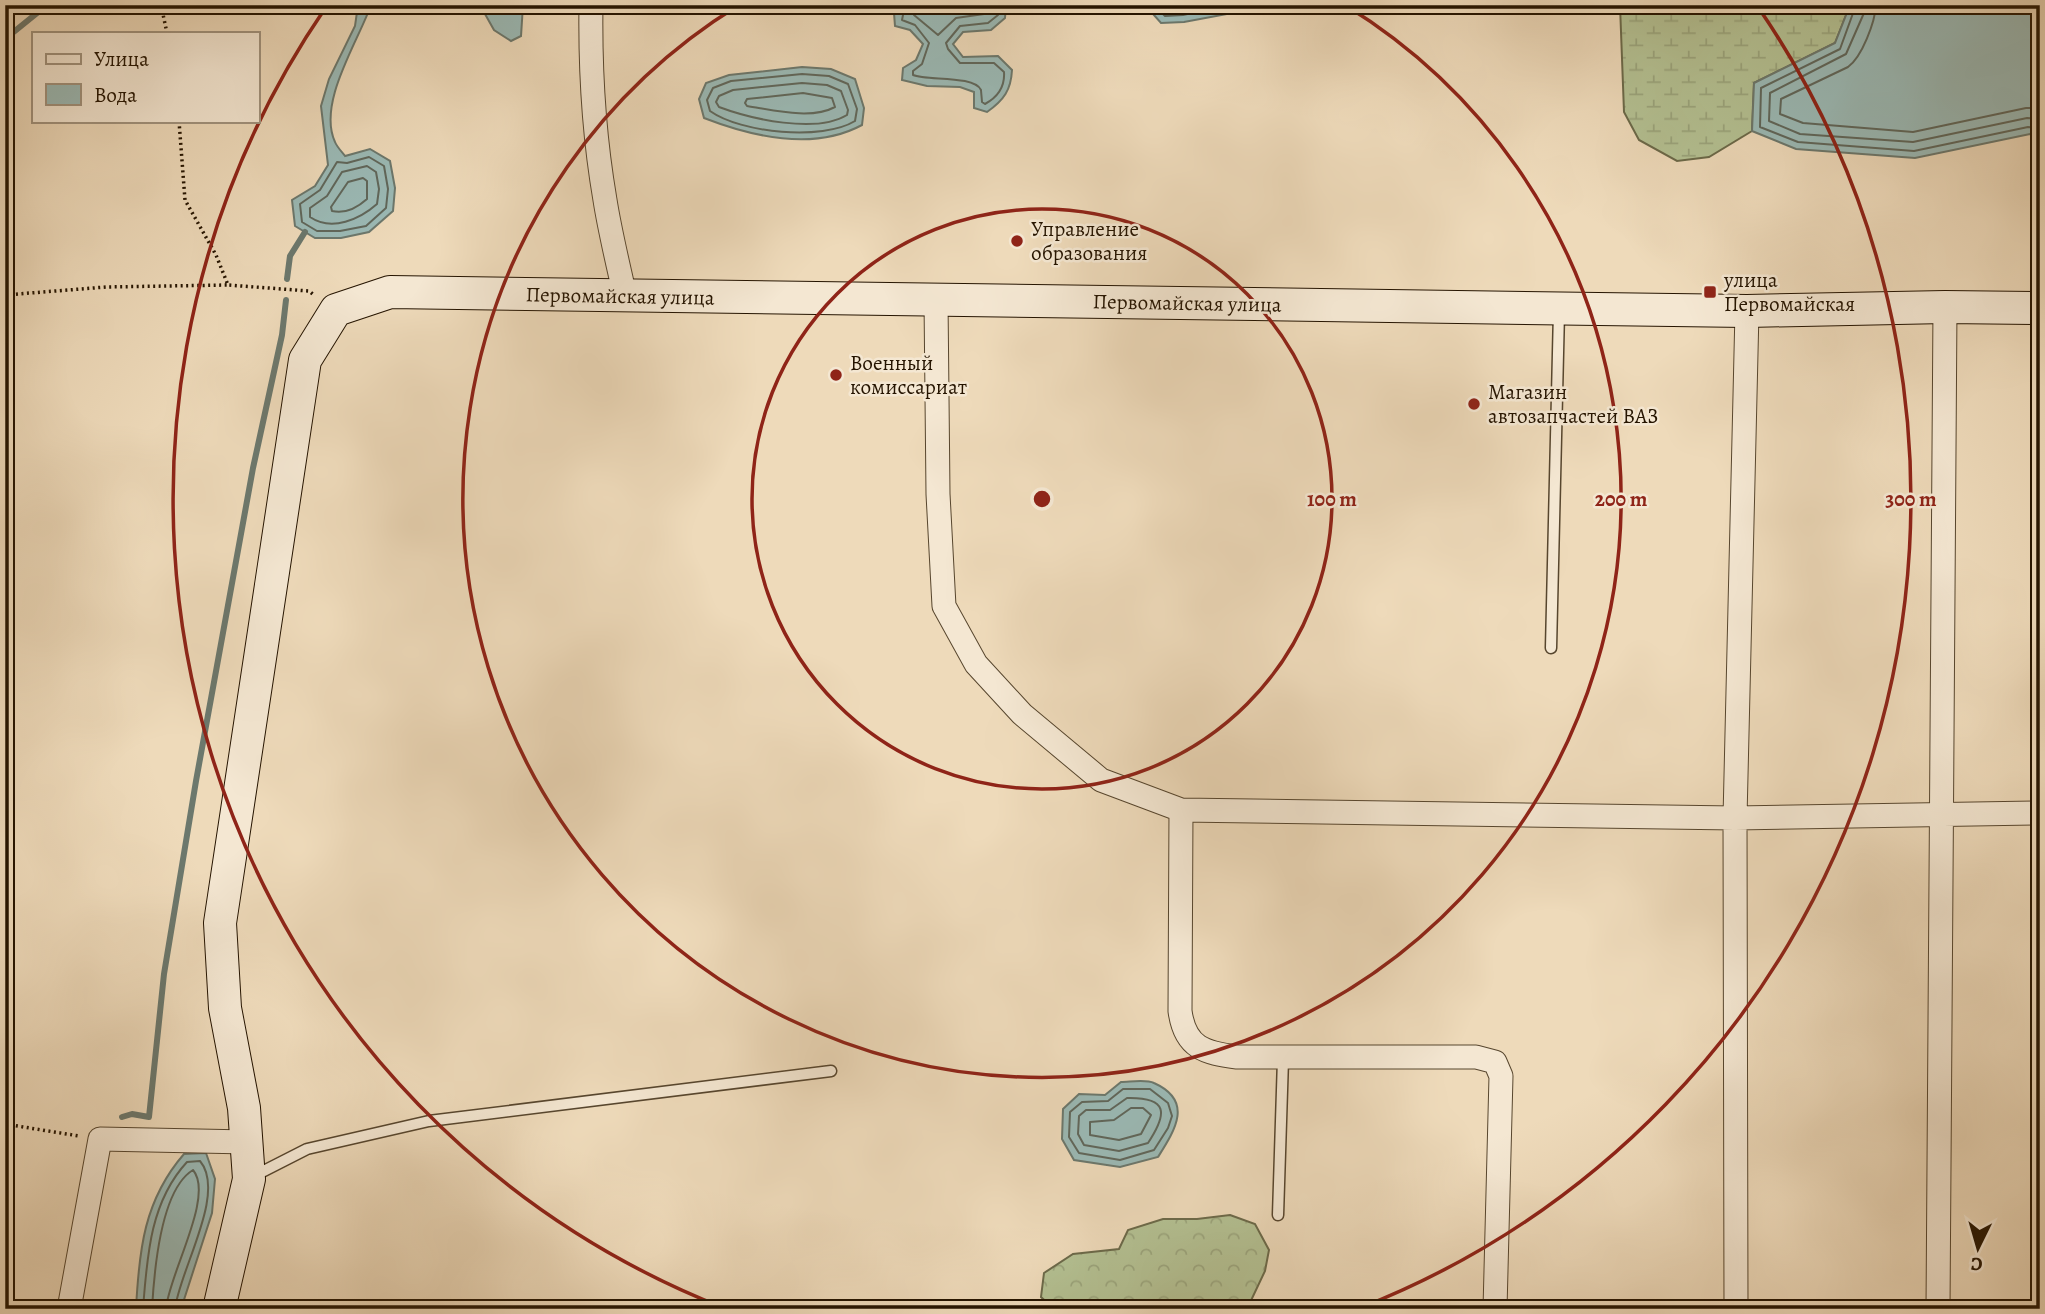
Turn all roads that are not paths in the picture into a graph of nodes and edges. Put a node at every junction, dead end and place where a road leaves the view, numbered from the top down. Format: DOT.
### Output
graph roads {
  1 [pos="591,5"];
  2 [pos="625,296"];
  3 [pos="936,300"];
  4 [pos="1945,307"];
  5 [pos="1559,308"];
  6 [pos="2040,308"];
  7 [pos="1747,311"];
  8 [pos="1551,648"];
  9 [pos="1181,810"];
  10 [pos="2040,813"];
  11 [pos="1941,815"];
  12 [pos="1735,818"];
  13 [pos="1283,1059"];
  14 [pos="831,1071"];
  15 [pos="248,1142"];
  16 [pos="249,1179"];
  17 [pos="1278,1215"];
  18 [pos="69,1309"];
  19 [pos="219,1309"];
  20 [pos="1495,1309"];
  21 [pos="1736,1309"];
  22 [pos="1938,1309"];
  1 -- 2 [label="street"];
  2 -- 3 [label="street, Первомайская улица"];
  2 -- 15 [label="street, Первомайская улица"];
  3 -- 5 [label="street, Первомайская улица"];
  3 -- 9 [label="street"];
  4 -- 6 [label="street, Первомайская улица"];
  4 -- 7 [label="street, Первомайская улица"];
  4 -- 11 [label="street"];
  5 -- 7 [label="street, Первомайская улица"];
  5 -- 8 [label="lane"];
  7 -- 12 [label="street"];
  9 -- 12 [label="street"];
  9 -- 13 [label="street"];
  10 -- 11 [label="street"];
  11 -- 12 [label="street"];
  11 -- 22 [label="street"];
  12 -- 21 [label="street"];
  13 -- 17 [label="lane"];
  13 -- 20 [label="street"];
  14 -- 16 [label="lane"];
  15 -- 16 [label="street"];
  15 -- 18 [label="street"];
  16 -- 19 [label="street"];
}
